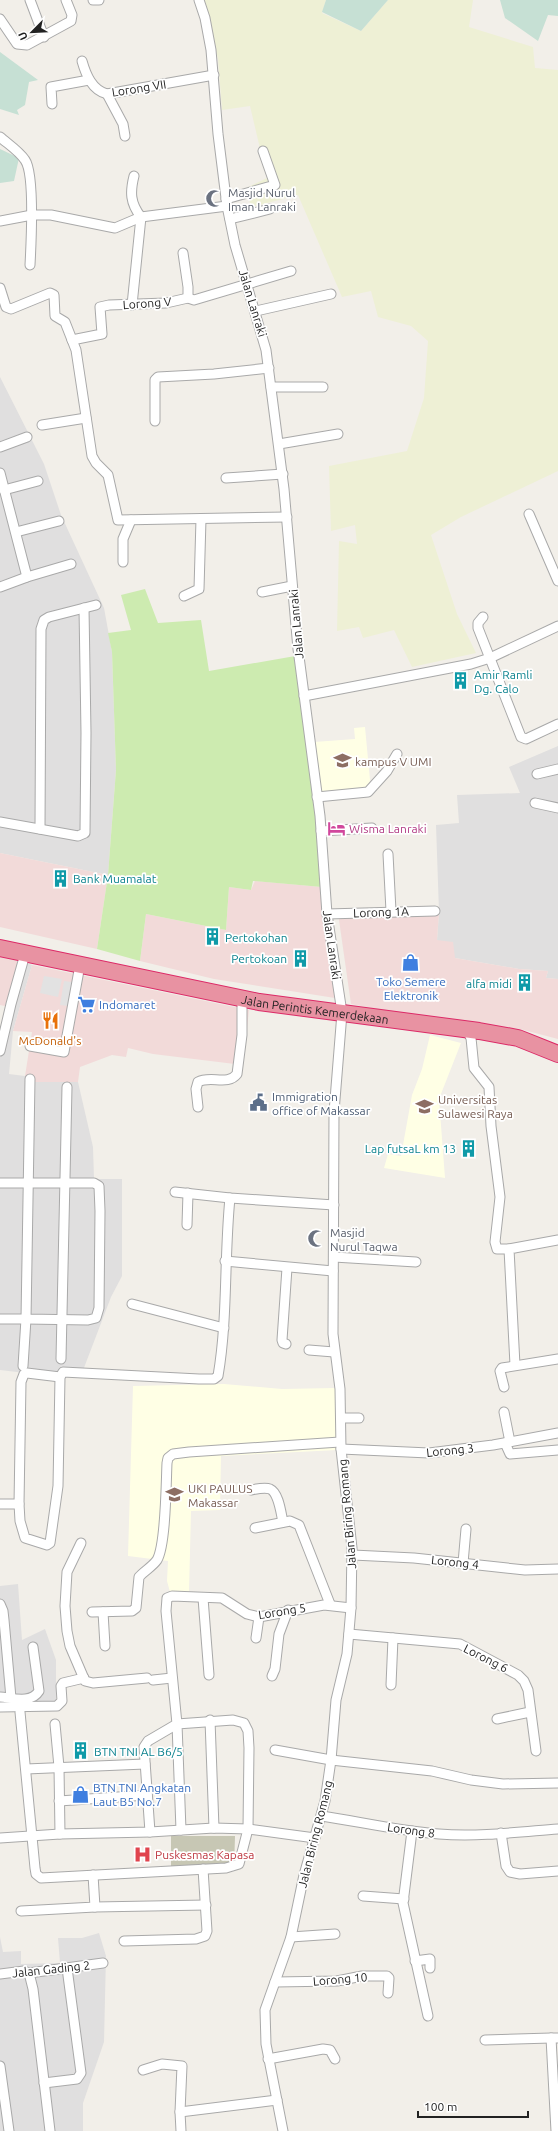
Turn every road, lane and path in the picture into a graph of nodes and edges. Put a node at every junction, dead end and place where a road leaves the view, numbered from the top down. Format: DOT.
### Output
graph roads {
  1 [pos="30,0"];
  2 [pos="66,0"];
  3 [pos="93,0"];
  4 [pos="99,0"];
  5 [pos="198,0"];
  6 [pos="0,19"];
  7 [pos="44,37"];
  8 [pos="82,61"];
  9 [pos="214,75"];
  10 [pos="89,80"];
  11 [pos="107,94"];
  12 [pos="52,104"];
  13 [pos="125,136"];
  14 [pos="0,137"];
  15 [pos="263,151"];
  16 [pos="134,176"];
  17 [pos="227,202"];
  18 [pos="270,209"];
  19 [pos="32,215"];
  20 [pos="141,217"];
  21 [pos="230,219"];
  22 [pos="0,221"];
  23 [pos="183,253"];
  24 [pos="30,265"];
  25 [pos="291,271"];
  26 [pos="248,286"];
  27 [pos="0,288"];
  28 [pos="331,294"];
  29 [pos="188,298"];
  30 [pos="132,305"];
  31 [pos="256,310"];
  32 [pos="72,340"];
  33 [pos="269,368"];
  34 [pos="271,386"];
  35 [pos="324,387"];
  36 [pos="86,418"];
  37 [pos="155,421"];
  38 [pos="42,425"];
  39 [pos="338,434"];
  40 [pos="27,437"];
  41 [pos="279,444"];
  42 [pos="0,447"];
  43 [pos="0,473"];
  44 [pos="282,474"];
  45 [pos="226,478"];
  46 [pos="38,481"];
  47 [pos="4,490"];
  48 [pos="529,514"];
  49 [pos="287,518"];
  50 [pos="200,519"];
  51 [pos="131,520"];
  52 [pos="59,521"];
  53 [pos="16,532"];
  54 [pos="123,562"];
  55 [pos="71,564"];
  56 [pos="27,577"];
  57 [pos="558,581"];
  58 [pos="292,586"];
  59 [pos="0,588"];
  60 [pos="262,592"];
  61 [pos="184,596"];
  62 [pos="96,605"];
  63 [pos="84,608"];
  64 [pos="483,617"];
  65 [pos="558,626"];
  66 [pos="490,658"];
  67 [pos="304,696"];
  68 [pos="558,724"];
  69 [pos="397,754"];
  70 [pos="558,769"];
  71 [pos="537,774"];
  72 [pos="317,797"];
  73 [pos="535,803"];
  74 [pos="558,808"];
  75 [pos="0,822"];
  76 [pos="372,828"];
  77 [pos="40,829"];
  78 [pos="321,831"];
  79 [pos="388,854"];
  80 [pos="391,911"];
  81 [pos="435,911"];
  82 [pos="327,914"];
  83 [pos="0,948"];
  84 [pos="25,954"];
  85 [pos="76,963"];
  86 [pos="242,998"];
  87 [pos="342,1010"];
  88 [pos="466,1029"];
  89 [pos="558,1044"];
  90 [pos="30,1046"];
  91 [pos="0,1051"];
  92 [pos="558,1054"];
  93 [pos="30,1079"];
  94 [pos="67,1087"];
  95 [pos="198,1107"];
  96 [pos="0,1183"];
  97 [pos="66,1183"];
  98 [pos="30,1184"];
  99 [pos="175,1192"];
  100 [pos="188,1193"];
  101 [pos="230,1198"];
  102 [pos="334,1206"];
  103 [pos="187,1225"];
  104 [pos="558,1240"];
  105 [pos="509,1249"];
  106 [pos="334,1257"];
  107 [pos="225,1261"];
  108 [pos="416,1262"];
  109 [pos="287,1268"];
  110 [pos="333,1272"];
  111 [pos="132,1304"];
  112 [pos="0,1319"];
  113 [pos="26,1319"];
  114 [pos="63,1320"];
  115 [pos="224,1328"];
  116 [pos="286,1344"];
  117 [pos="309,1350"];
  118 [pos="334,1352"];
  119 [pos="61,1359"];
  120 [pos="558,1359"];
  121 [pos="515,1365"];
  122 [pos="23,1366"];
  123 [pos="60,1377"];
  124 [pos="504,1387"];
  125 [pos="504,1412"];
  126 [pos="341,1418"];
  127 [pos="359,1418"];
  128 [pos="556,1433"];
  129 [pos="507,1442"];
  130 [pos="340,1445"];
  131 [pos="557,1450"];
  132 [pos="251,1490"];
  133 [pos="0,1504"];
  134 [pos="19,1504"];
  135 [pos="283,1522"];
  136 [pos="255,1528"];
  137 [pos="466,1529"];
  138 [pos="81,1543"];
  139 [pos="352,1555"];
  140 [pos="463,1563"];
  141 [pos="558,1568"];
  142 [pos="199,1598"];
  143 [pos="0,1604"];
  144 [pos="330,1604"];
  145 [pos="351,1608"];
  146 [pos="288,1610"];
  147 [pos="92,1612"];
  148 [pos="103,1612"];
  149 [pos="259,1616"];
  150 [pos="349,1634"];
  151 [pos="256,1638"];
  152 [pos="393,1638"];
  153 [pos="105,1646"];
  154 [pos="33,1647"];
  155 [pos="209,1675"];
  156 [pos="272,1676"];
  157 [pos="84,1678"];
  158 [pos="172,1678"];
  159 [pos="391,1685"];
  160 [pos="0,1697"];
  161 [pos="11,1698"];
  162 [pos="0,1707"];
  163 [pos="20,1712"];
  164 [pos="530,1712"];
  165 [pos="497,1719"];
  166 [pos="210,1720"];
  167 [pos="55,1724"];
  168 [pos="177,1724"];
  169 [pos="275,1750"];
  170 [pos="536,1751"];
  171 [pos="331,1760"];
  172 [pos="145,1764"];
  173 [pos="59,1767"];
  174 [pos="26,1769"];
  175 [pos="558,1783"];
  176 [pos="147,1795"];
  177 [pos="59,1801"];
  178 [pos="322,1816"];
  179 [pos="214,1828"];
  180 [pos="248,1829"];
  181 [pos="558,1829"];
  182 [pos="181,1830"];
  183 [pos="412,1831"];
  184 [pos="150,1832"];
  185 [pos="501,1833"];
  186 [pos="60,1834"];
  187 [pos="33,1836"];
  188 [pos="0,1837"];
  189 [pos="315,1838"];
  190 [pos="204,1869"];
  191 [pos="558,1871"];
  192 [pos="93,1875"];
  193 [pos="363,1896"];
  194 [pos="404,1899"];
  195 [pos="206,1905"];
  196 [pos="95,1907"];
  197 [pos="21,1911"];
  198 [pos="335,1934"];
  199 [pos="291,1937"];
  200 [pos="124,1941"];
  201 [pos="415,1961"];
  202 [pos="103,1963"];
  203 [pos="66,1968"];
  204 [pos="430,1968"];
  205 [pos="29,1973"];
  206 [pos="0,1974"];
  207 [pos="275,1982"];
  208 [pos="388,1993"];
  209 [pos="428,2016"];
  210 [pos="554,2038"];
  211 [pos="485,2040"];
  212 [pos="268,2058"];
  213 [pos="335,2060"];
  214 [pos="0,2066"];
  215 [pos="143,2070"];
  216 [pos="44,2083"];
  217 [pos="277,2100"];
  218 [pos="180,2112"];
  219 [pos="557,2128"];
  220 [pos="9,2131"];
  221 [pos="50,2131"];
  222 [pos="181,2131"];
  223 [pos="284,2131"];
  1 -- 7 [label="street"];
  2 -- 7 [label="street"];
  3 -- 4 [label="street"];
  5 -- 9 [label="street, Jalan Lanraki"];
  6 -- 7 [label="street"];
  8 -- 10 [label="street"];
  9 -- 11 [label="street, Lorong VII"];
  9 -- 17 [label="street, Jalan Lanraki"];
  10 -- 11 [label="street, Lorong VII"];
  10 -- 12 [label="street"];
  11 -- 13 [label="street"];
  14 -- 19 [label="street"];
  15 -- 17 [label="street"];
  16 -- 20 [label="street"];
  17 -- 20 [label="street"];
  17 -- 21 [label="street, Jalan Lanraki"];
  18 -- 21 [label="street"];
  19 -- 20 [label="street"];
  19 -- 22 [label="street"];
  19 -- 24 [label="street"];
  20 -- 30 [label="street"];
  21 -- 26 [label="street, Jalan Lanraki"];
  23 -- 29 [label="street"];
  25 -- 26 [label="street, Lorong V"];
  26 -- 29 [label="street, Lorong V"];
  26 -- 31 [label="street, Jalan Lanraki"];
  27 -- 32 [label="street"];
  28 -- 31 [label="street"];
  29 -- 30 [label="street, Lorong V"];
  30 -- 32 [label="street, Lorong V"];
  31 -- 33 [label="street, Jalan Lanraki"];
  32 -- 36 [label="street"];
  33 -- 34 [label="street, Jalan Lanraki"];
  33 -- 37 [label="street"];
  34 -- 35 [label="street"];
  34 -- 41 [label="street, Jalan Lanraki"];
  36 -- 38 [label="street"];
  36 -- 51 [label="street"];
  39 -- 41 [label="street"];
  40 -- 42 [label="street"];
  41 -- 44 [label="street, Jalan Lanraki"];
  43 -- 47 [label="street"];
  44 -- 45 [label="street"];
  44 -- 49 [label="street, Jalan Lanraki"];
  46 -- 47 [label="street"];
  47 -- 53 [label="street"];
  48 -- 57 [label="street"];
  49 -- 50 [label="street"];
  49 -- 58 [label="street, Jalan Lanraki"];
  50 -- 51 [label="street"];
  50 -- 61 [label="street"];
  51 -- 54 [label="street"];
  52 -- 53 [label="street"];
  53 -- 56 [label="street"];
  55 -- 56 [label="street"];
  56 -- 59 [label="street"];
  58 -- 60 [label="street"];
  58 -- 67 [label="street, Jalan Lanraki"];
  62 -- 63 [label="street"];
  63 -- 77 [label="street"];
  63 -- 77 [label="street"];
  64 -- 66 [label="street"];
  65 -- 66 [label="street"];
  66 -- 67 [label="street"];
  66 -- 68 [label="street"];
  67 -- 72 [label="street, Jalan Lanraki"];
  69 -- 72 [label="street"];
  70 -- 71 [label="street"];
  72 -- 78 [label="street, Jalan Lanraki"];
  73 -- 74 [label="street"];
  75 -- 77 [label="street"];
  76 -- 78 [label="street"];
  78 -- 82 [label="street, Jalan Lanraki"];
  79 -- 80 [label="street"];
  80 -- 81 [label="street, Lorong 1A"];
  80 -- 82 [label="street, Lorong 1A"];
  82 -- 87 [label="street, Jalan Lanraki"];
  83 -- 84 [label="highway, Jalan Perintis Kemerdekaan"];
  84 -- 85 [label="highway, Jalan Perintis Kemerdekaan"];
  84 -- 91 [label="street"];
  85 -- 86 [label="highway, Jalan Perintis Kemerdekaan"];
  85 -- 87 [label="highway, Jalan Perintis Kemerdekaan"];
  85 -- 90 [label="street"];
  86 -- 87 [label="highway, Jalan Perintis Kemerdekaan"];
  86 -- 95 [label="street"];
  87 -- 88 [label="highway, Jalan Perintis Kemerdekaan"];
  87 -- 89 [label="highway, Jalan Perintis Kemerdekaan"];
  87 -- 102 [label="street, Jalan Biring Romang"];
  88 -- 92 [label="highway, Jalan Perintis Kemerdekaan"];
  88 -- 105 [label="street"];
  93 -- 98 [label="street"];
  94 -- 97 [label="street"];
  96 -- 98 [label="street"];
  97 -- 98 [label="street"];
  97 -- 114 [label="street"];
  97 -- 114 [label="street"];
  98 -- 113 [label="street"];
  99 -- 100 [label="street"];
  100 -- 101 [label="street"];
  100 -- 103 [label="street"];
  101 -- 102 [label="street"];
  101 -- 107 [label="street"];
  102 -- 106 [label="street, Jalan Biring Romang"];
  104 -- 105 [label="street"];
  105 -- 121 [label="street"];
  106 -- 108 [label="street"];
  106 -- 110 [label="street, Jalan Biring Romang"];
  107 -- 109 [label="street"];
  107 -- 115 [label="street"];
  109 -- 110 [label="street"];
  109 -- 116 [label="street"];
  110 -- 118 [label="street, Jalan Biring Romang"];
  111 -- 115 [label="street"];
  112 -- 113 [label="street"];
  113 -- 114 [label="street"];
  113 -- 122 [label="street"];
  114 -- 119 [label="street"];
  115 -- 123 [label="street"];
  117 -- 118 [label="street"];
  118 -- 126 [label="street, Jalan Biring Romang"];
  120 -- 121 [label="street"];
  121 -- 124 [label="street"];
  123 -- 134 [label="street"];
  123 -- 134 [label="street"];
  125 -- 129 [label="street"];
  126 -- 127 [label="street"];
  126 -- 130 [label="street, Jalan Biring Romang"];
  128 -- 129 [label="street, Lorong 3"];
  128 -- 131 [label="street"];
  129 -- 130 [label="street, Lorong 3"];
  129 -- 131 [label="street"];
  130 -- 139 [label="street, Jalan Biring Romang"];
  130 -- 148 [label="street, Lorong 3"];
  132 -- 135 [label="street"];
  133 -- 134 [label="street"];
  135 -- 136 [label="street"];
  135 -- 144 [label="street"];
  137 -- 140 [label="street"];
  138 -- 157 [label="street"];
  139 -- 140 [label="street, Lorong 4"];
  139 -- 145 [label="street, Jalan Biring Romang"];
  140 -- 141 [label="street, Lorong 4"];
  142 -- 149 [label="street, Lorong 5"];
  142 -- 155 [label="street"];
  142 -- 158 [label="street, Lorong 5"];
  143 -- 161 [label="street"];
  144 -- 145 [label="street, Lorong 5"];
  144 -- 146 [label="street, Lorong 5"];
  145 -- 150 [label="street, Jalan Biring Romang"];
  146 -- 149 [label="street, Lorong 5"];
  146 -- 156 [label="street"];
  147 -- 148 [label="street"];
  148 -- 153 [label="street"];
  149 -- 151 [label="street"];
  150 -- 152 [label="street, Lorong 6"];
  150 -- 171 [label="street, Jalan Biring Romang"];
  152 -- 159 [label="street"];
  152 -- 164 [label="street, Lorong 6"];
  154 -- 161 [label="street"];
  157 -- 158 [label="street"];
  157 -- 162 [label="street"];
  158 -- 168 [label="street"];
  160 -- 161 [label="street"];
  163 -- 174 [label="street"];
  164 -- 165 [label="street"];
  164 -- 170 [label="street, Lorong 6"];
  166 -- 168 [label="street"];
  166 -- 179 [label="street"];
  166 -- 180 [label="street"];
  167 -- 173 [label="street"];
  168 -- 172 [label="street"];
  168 -- 182 [label="street"];
  169 -- 171 [label="street"];
  171 -- 175 [label="street"];
  171 -- 178 [label="street, Jalan Biring Romang"];
  172 -- 173 [label="street"];
  172 -- 176 [label="street"];
  173 -- 174 [label="street"];
  173 -- 177 [label="street"];
  174 -- 187 [label="street"];
  176 -- 177 [label="street"];
  176 -- 184 [label="street"];
  177 -- 186 [label="street"];
  178 -- 183 [label="street, Lorong 8"];
  178 -- 189 [label="street, Jalan Biring Romang"];
  179 -- 180 [label="street"];
  179 -- 182 [label="street"];
  180 -- 189 [label="street"];
  180 -- 190 [label="street"];
  181 -- 185 [label="street, Lorong 8"];
  182 -- 184 [label="street"];
  183 -- 185 [label="street, Lorong 8"];
  183 -- 194 [label="street"];
  184 -- 186 [label="street"];
  185 -- 191 [label="street"];
  186 -- 187 [label="street"];
  187 -- 188 [label="street"];
  187 -- 192 [label="street"];
  189 -- 199 [label="street, Jalan Biring Romang"];
  190 -- 192 [label="street"];
  190 -- 195 [label="street"];
  192 -- 196 [label="street"];
  193 -- 194 [label="street"];
  194 -- 201 [label="street"];
  195 -- 196 [label="street"];
  195 -- 200 [label="street"];
  196 -- 197 [label="street"];
  198 -- 199 [label="street"];
  199 -- 207 [label="street, Jalan Biring Romang"];
  201 -- 204 [label="street"];
  201 -- 209 [label="street"];
  202 -- 203 [label="street, Jalan Gading 2"];
  203 -- 205 [label="street, Jalan Gading 2"];
  203 -- 216 [label="street"];
  205 -- 206 [label="street, Jalan Gading 2"];
  205 -- 216 [label="street"];
  207 -- 208 [label="street, Lorong 10"];
  207 -- 212 [label="street, Jalan Biring Romang"];
  210 -- 211 [label="street"];
  210 -- 219 [label="street"];
  212 -- 213 [label="street"];
  212 -- 217 [label="street, Jalan Biring Romang"];
  214 -- 220 [label="street"];
  215 -- 218 [label="street"];
  216 -- 221 [label="street"];
  217 -- 218 [label="street"];
  217 -- 223 [label="street, Jalan Biring Romang"];
  218 -- 222 [label="street"];
}
